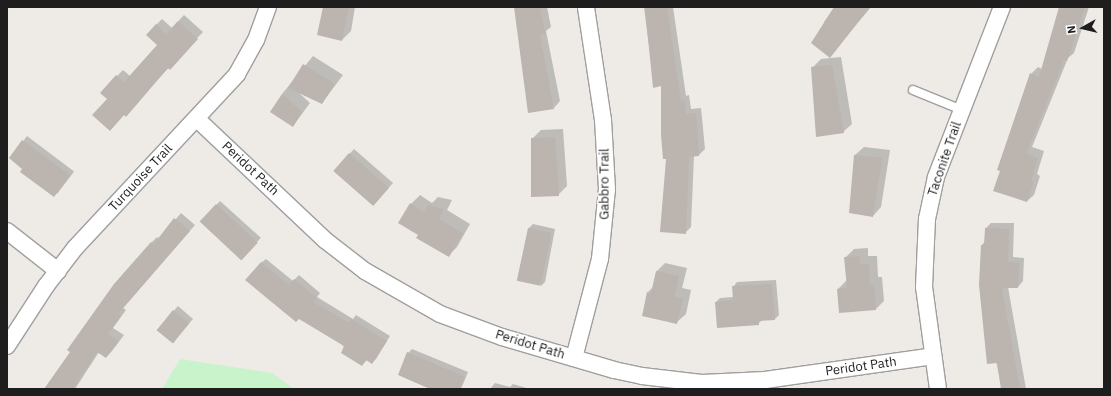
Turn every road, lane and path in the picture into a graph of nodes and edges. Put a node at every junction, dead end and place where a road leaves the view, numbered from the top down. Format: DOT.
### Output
graph roads {
  1 [pos="268,7"];
  2 [pos="586,7"];
  3 [pos="1002,7"];
  4 [pos="913,90"];
  5 [pos="962,110"];
  6 [pos="197,118"];
  7 [pos="7,231"];
  8 [pos="58,271"];
  9 [pos="7,346"];
  10 [pos="933,356"];
  11 [pos="574,358"];
  12 [pos="938,389"];
  1 -- 6 [label="street, Turquoise Trail"];
  2 -- 11 [label="street, Gabbro Trail"];
  3 -- 5 [label="street, Taconite Trail"];
  4 -- 5 [label="lane"];
  5 -- 10 [label="street, Taconite Trail"];
  6 -- 8 [label="street, Turquoise Trail"];
  6 -- 11 [label="street, Peridot Path"];
  7 -- 8 [label="street"];
  8 -- 9 [label="street, Turquoise Trail"];
  10 -- 11 [label="street, Peridot Path"];
  10 -- 12 [label="street, Taconite Trail"];
}
